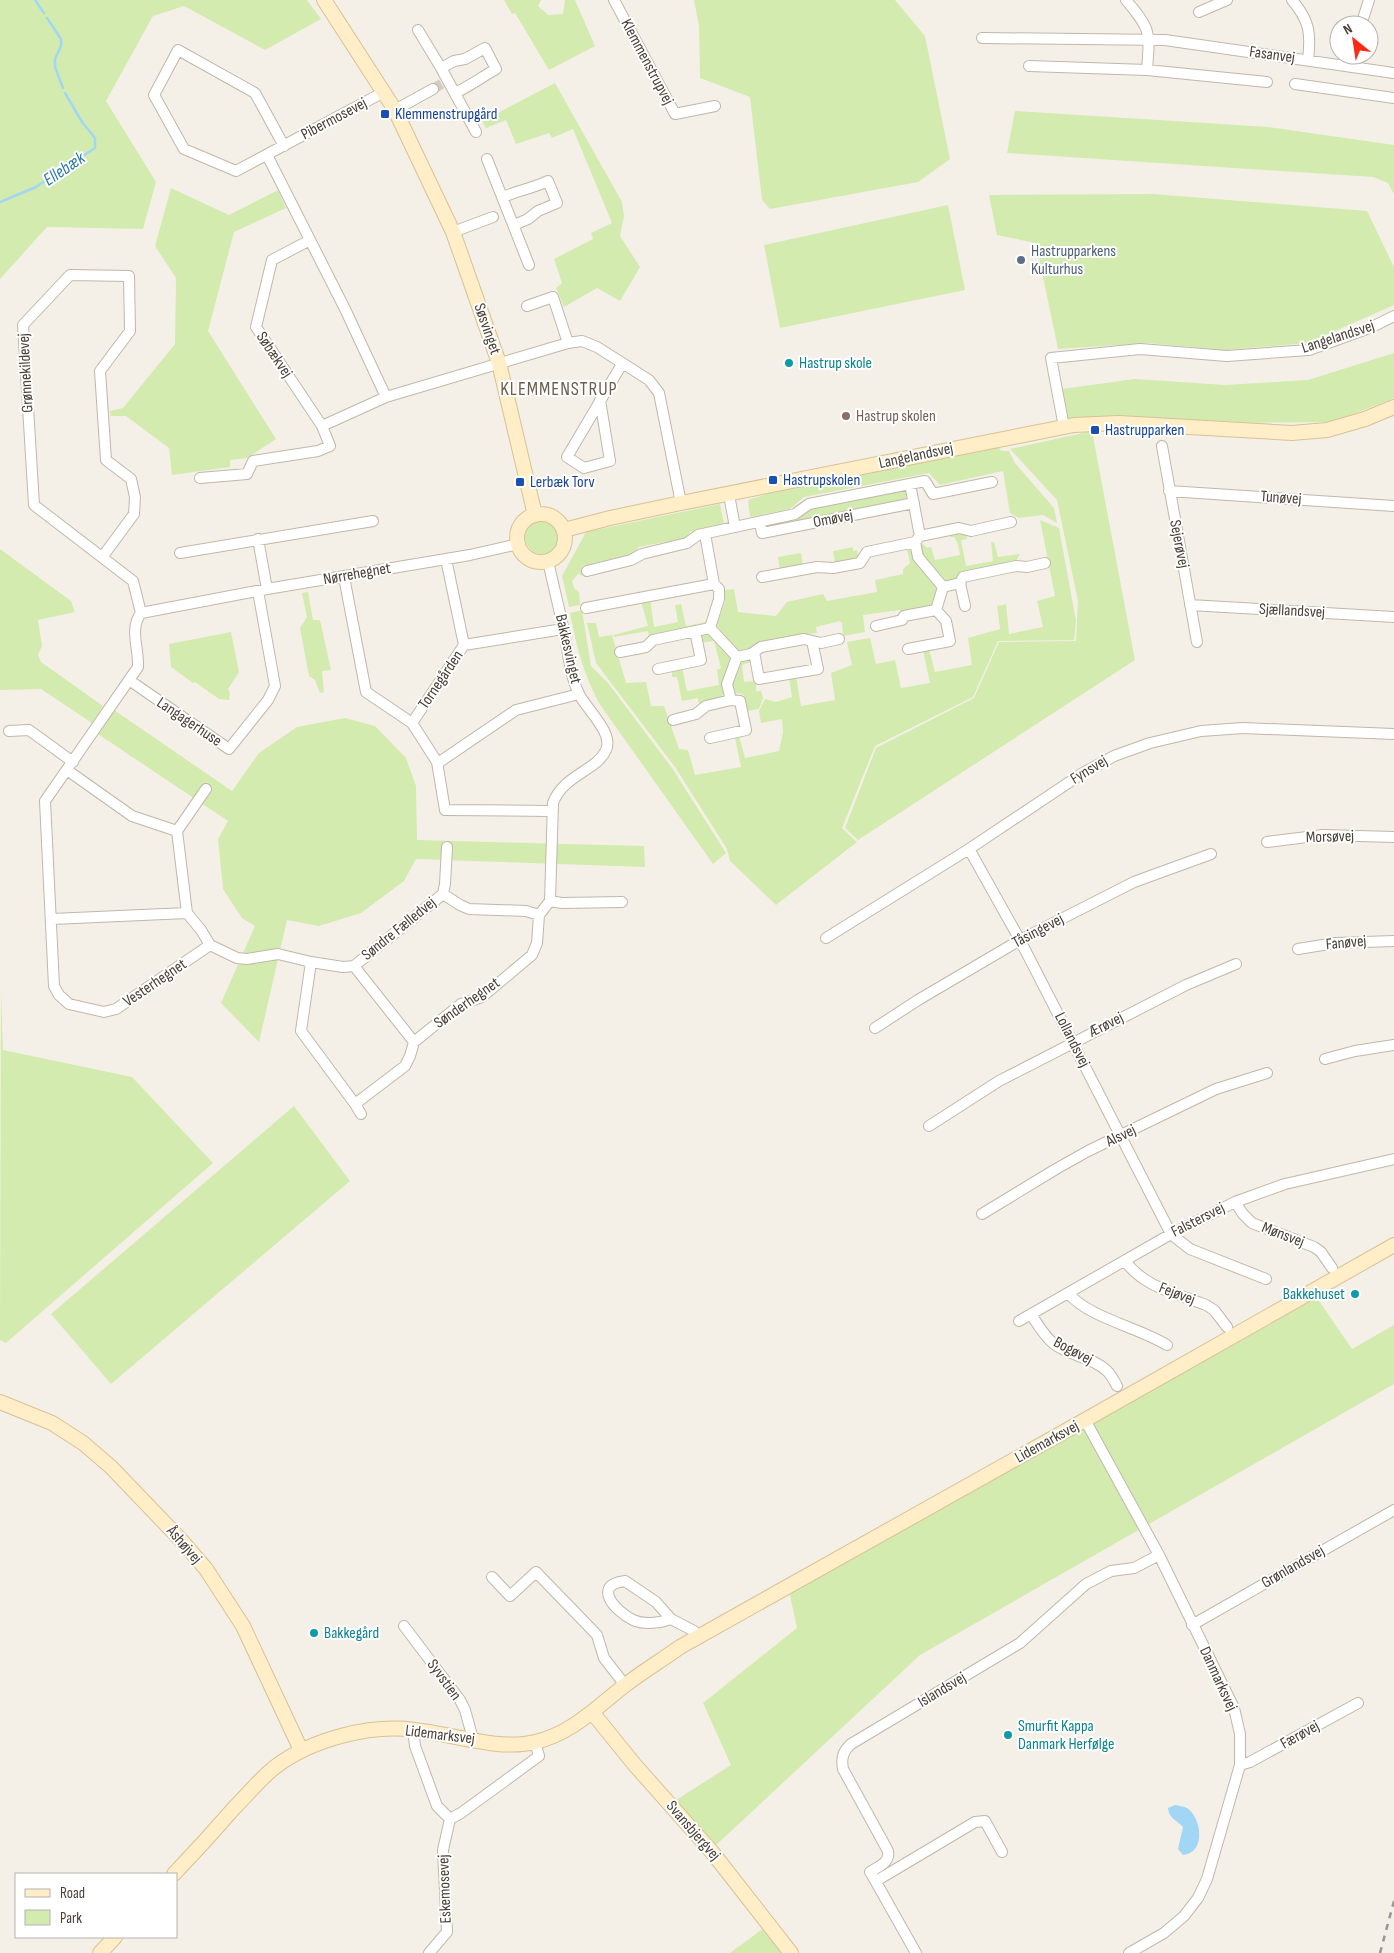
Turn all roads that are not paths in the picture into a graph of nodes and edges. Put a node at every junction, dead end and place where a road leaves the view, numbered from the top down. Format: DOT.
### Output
graph roads {
  1 [pos="324,0"];
  2 [pos="614,0"];
  3 [pos="1126,0"];
  4 [pos="1227,0"];
  5 [pos="1292,0"];
  6 [pos="1369,0"];
  7 [pos="1199,12"];
  8 [pos="1364,15"];
  9 [pos="418,30"];
  10 [pos="982,38"];
  11 [pos="1150,39"];
  12 [pos="1308,60"];
  13 [pos="1029,66"];
  14 [pos="441,68"];
  15 [pos="1147,70"];
  16 [pos="1394,73"];
  17 [pos="1267,82"];
  18 [pos="1295,84"];
  19 [pos="433,89"];
  20 [pos="384,92"];
  21 [pos="456,93"];
  22 [pos="1394,98"];
  23 [pos="715,106"];
  24 [pos="396,110"];
  25 [pos="476,132"];
  26 [pos="284,146"];
  27 [pos="267,155"];
  28 [pos="487,159"];
  29 [pos="502,197"];
  30 [pos="493,217"];
  31 [pos="514,225"];
  32 [pos="453,232"];
  33 [pos="310,240"];
  34 [pos="529,266"];
  35 [pos="527,306"];
  36 [pos="1394,316"];
  37 [pos="568,343"];
  38 [pos="499,363"];
  39 [pos="622,364"];
  40 [pos="386,397"];
  41 [pos="600,400"];
  42 [pos="1394,406"];
  43 [pos="322,426"];
  44 [pos="1064,427"];
  45 [pos="1162,446"];
  46 [pos="200,478"];
  47 [pos="992,482"];
  48 [pos="910,484"];
  49 [pos="1169,491"];
  50 [pos="729,494"];
  51 [pos="681,503"];
  52 [pos="914,504"];
  53 [pos="1394,506"];
  54 [pos="535,514"];
  55 [pos="373,520"];
  56 [pos="760,522"];
  57 [pos="1011,522"];
  58 [pos="735,527"];
  59 [pos="564,530"];
  60 [pos="705,534"];
  61 [pos="258,539"];
  62 [pos="917,539"];
  63 [pos="518,544"];
  64 [pos="180,553"];
  65 [pos="103,556"];
  66 [pos="446,559"];
  67 [pos="548,560"];
  68 [pos="1044,563"];
  69 [pos="587,571"];
  70 [pos="344,576"];
  71 [pos="762,577"];
  72 [pos="960,583"];
  73 [pos="714,584"];
  74 [pos="943,587"];
  75 [pos="262,590"];
  76 [pos="1190,604"];
  77 [pos="965,606"];
  78 [pos="586,608"];
  79 [pos="936,610"];
  80 [pos="141,613"];
  81 [pos="1394,617"];
  82 [pos="876,626"];
  83 [pos="710,628"];
  84 [pos="563,629"];
  85 [pos="695,631"];
  86 [pos="839,639"];
  87 [pos="812,641"];
  88 [pos="1197,642"];
  89 [pos="464,645"];
  90 [pos="908,649"];
  91 [pos="620,652"];
  92 [pos="754,652"];
  93 [pos="737,657"];
  94 [pos="658,669"];
  95 [pos="129,680"];
  96 [pos="579,694"];
  97 [pos="731,700"];
  98 [pos="673,720"];
  99 [pos="412,723"];
  100 [pos="10,731"];
  101 [pos="1394,734"];
  102 [pos="710,738"];
  103 [pos="438,763"];
  104 [pos="70,766"];
  105 [pos="206,789"];
  106 [pos="551,811"];
  107 [pos="177,831"];
  108 [pos="1394,837"];
  109 [pos="1267,842"];
  110 [pos="447,847"];
  111 [pos="969,849"];
  112 [pos="1211,854"];
  113 [pos="443,894"];
  114 [pos="550,901"];
  115 [pos="622,902"];
  116 [pos="187,913"];
  117 [pos="539,915"];
  118 [pos="52,919"];
  119 [pos="826,938"];
  120 [pos="1020,940"];
  121 [pos="1394,941"];
  122 [pos="210,945"];
  123 [pos="1298,949"];
  124 [pos="311,962"];
  125 [pos="1236,964"];
  126 [pos="354,966"];
  127 [pos="876,1028"];
  128 [pos="414,1042"];
  129 [pos="1074,1042"];
  130 [pos="1394,1044"];
  131 [pos="1325,1059"];
  132 [pos="1267,1073"];
  133 [pos="355,1104"];
  134 [pos="361,1114"];
  135 [pos="929,1126"];
  136 [pos="1120,1136"];
  137 [pos="1394,1159"];
  138 [pos="1235,1202"];
  139 [pos="982,1214"];
  140 [pos="1171,1234"];
  141 [pos="1394,1245"];
  142 [pos="1125,1261"];
  143 [pos="1332,1268"];
  144 [pos="1266,1279"];
  145 [pos="1068,1293"];
  146 [pos="1031,1314"];
  147 [pos="1019,1321"];
  148 [pos="1227,1327"];
  149 [pos="1167,1345"];
  150 [pos="1117,1386"];
  151 [pos="0,1402"];
  152 [pos="1086,1420"];
  153 [pos="1394,1510"];
  154 [pos="1159,1555"];
  155 [pos="492,1576"];
  156 [pos="671,1619"];
  157 [pos="1192,1625"];
  158 [pos="404,1626"];
  159 [pos="698,1637"];
  160 [pos="625,1685"];
  161 [pos="1358,1703"];
  162 [pos="592,1712"];
  163 [pos="413,1729"];
  164 [pos="473,1739"];
  165 [pos="535,1742"];
  166 [pos="301,1750"];
  167 [pos="1240,1765"];
  168 [pos="450,1819"];
  169 [pos="1002,1852"];
  170 [pos="175,1873"];
  171 [pos="872,1874"];
  172 [pos="114,1938"];
  173 [pos="100,1953"];
  174 [pos="429,1953"];
  175 [pos="791,1953"];
  176 [pos="916,1953"];
  177 [pos="1129,1953"];
  1 -- 20 [label="street, Søsvinget"];
  2 -- 23 [label="street, Klemmenstrupvej"];
  3 -- 11 [label="street"];
  4 -- 7 [label="street"];
  5 -- 12 [label="street"];
  6 -- 8 [label="street"];
  9 -- 14 [label="street"];
  10 -- 11 [label="street, Fasanvej"];
  11 -- 12 [label="street, Fasanvej"];
  11 -- 15 [label="street"];
  12 -- 16 [label="street, Fasanvej"];
  13 -- 15 [label="street, Fasanvej"];
  14 -- 21 [label="street"];
  14 -- 21 [label="street"];
  15 -- 17 [label="street, Fasanvej"];
  18 -- 22 [label="street, Fasanvej"];
  19 -- 24 [label="street"];
  20 -- 24 [label="street, Søsvinget"];
  20 -- 26 [label="street, Pibermosevej"];
  21 -- 25 [label="street"];
  24 -- 32 [label="street, Søsvinget"];
  26 -- 27 [label="street, Pibermosevej"];
  26 -- 27 [label="street, Pibermosevej"];
  27 -- 33 [label="street"];
  28 -- 29 [label="street"];
  29 -- 31 [label="street"];
  29 -- 31 [label="street"];
  30 -- 32 [label="street"];
  31 -- 34 [label="street"];
  32 -- 38 [label="street, Søsvinget"];
  33 -- 40 [label="street"];
  33 -- 43 [label="street, Søbækvej"];
  35 -- 37 [label="street"];
  36 -- 44 [label="street, Langelandsvej"];
  37 -- 38 [label="street"];
  37 -- 39 [label="street"];
  38 -- 40 [label="street"];
  38 -- 54 [label="street, Søsvinget"];
  39 -- 41 [label="street"];
  39 -- 51 [label="street"];
  40 -- 43 [label="street"];
  41 -- 41 [label="street"];
  42 -- 44 [label="street, Langelandsvej"];
  43 -- 46 [label="street, Søbækvej"];
  44 -- 50 [label="street, Langelandsvej"];
  45 -- 49 [label="street, Sejerøvej"];
  47 -- 48 [label="street, Omøvej"];
  48 -- 52 [label="street"];
  48 -- 56 [label="street, Omøvej"];
  49 -- 53 [label="street, Tunøvej"];
  49 -- 76 [label="street, Sejerøvej"];
  50 -- 51 [label="street, Langelandsvej"];
  50 -- 58 [label="street"];
  51 -- 59 [label="street, Langelandsvej"];
  52 -- 56 [label="street, Omøvej"];
  52 -- 62 [label="street"];
  54 -- 59 [label="street"];
  54 -- 63 [label="street"];
  55 -- 61 [label="street"];
  56 -- 58 [label="street, Omøvej"];
  57 -- 62 [label="street"];
  58 -- 60 [label="street, Omøvej"];
  59 -- 67 [label="street"];
  60 -- 69 [label="street, Omøvej"];
  60 -- 73 [label="street"];
  61 -- 64 [label="street"];
  61 -- 75 [label="street"];
  62 -- 71 [label="street"];
  62 -- 74 [label="street"];
  63 -- 66 [label="street, Nørrehegnet"];
  63 -- 67 [label="street"];
  65 -- 65 [label="street, Grønnekildevej"];
  65 -- 80 [label="street, Grønnekildevej"];
  66 -- 70 [label="street, Nørrehegnet"];
  66 -- 89 [label="street"];
  67 -- 84 [label="street, Bakkesvinget"];
  68 -- 72 [label="street"];
  70 -- 75 [label="street, Nørrehegnet"];
  70 -- 99 [label="street, Tornegården"];
  72 -- 74 [label="street"];
  72 -- 77 [label="street"];
  73 -- 78 [label="street"];
  73 -- 83 [label="street"];
  74 -- 79 [label="street"];
  75 -- 80 [label="street, Nørrehegnet"];
  75 -- 95 [label="street, Langagerhuse"];
  76 -- 81 [label="street, Sjællandsvej"];
  76 -- 88 [label="street, Sejerøvej"];
  79 -- 82 [label="street"];
  79 -- 90 [label="street"];
  80 -- 95 [label="street, Vesterhegnet"];
  83 -- 85 [label="street"];
  83 -- 93 [label="street"];
  84 -- 89 [label="street, Tornegården"];
  84 -- 96 [label="street, Bakkesvinget"];
  85 -- 91 [label="street"];
  85 -- 94 [label="street"];
  86 -- 87 [label="street"];
  87 -- 92 [label="street"];
  87 -- 92 [label="street"];
  89 -- 99 [label="street, Tornegården"];
  92 -- 93 [label="street"];
  93 -- 97 [label="street"];
  95 -- 104 [label="street, Vesterhegnet"];
  96 -- 103 [label="street"];
  96 -- 106 [label="street, Bakkesvinget"];
  97 -- 98 [label="street"];
  97 -- 102 [label="street"];
  99 -- 103 [label="street, Tornegården"];
  100 -- 104 [label="street"];
  101 -- 111 [label="street, Fynsvej"];
  103 -- 106 [label="street, Tornegården"];
  104 -- 107 [label="street"];
  104 -- 118 [label="street, Vesterhegnet"];
  105 -- 107 [label="street"];
  106 -- 114 [label="street, Bakkesvinget"];
  107 -- 116 [label="street"];
  108 -- 109 [label="street, Morsøvej"];
  110 -- 113 [label="street, Søndre Fælledvej"];
  111 -- 119 [label="street, Fynsvej"];
  111 -- 120 [label="street, Lollandsvej"];
  112 -- 120 [label="street, Tåsingevej"];
  113 -- 117 [label="street, Søndre Fælledvej"];
  113 -- 126 [label="street, Søndre Fælledvej"];
  114 -- 115 [label="street"];
  114 -- 117 [label="street"];
  116 -- 118 [label="street"];
  116 -- 122 [label="street"];
  117 -- 128 [label="street, Sønderhegnet"];
  118 -- 122 [label="street, Vesterhegnet"];
  120 -- 127 [label="street, Tåsingevej"];
  120 -- 129 [label="street, Lollandsvej"];
  121 -- 123 [label="street, Fanøvej"];
  122 -- 124 [label="street, Søndre Fælledvej"];
  124 -- 126 [label="street, Søndre Fælledvej"];
  124 -- 133 [label="street"];
  125 -- 129 [label="street, Ærøvej"];
  126 -- 128 [label="street"];
  128 -- 133 [label="street, Sønderhegnet"];
  129 -- 135 [label="street, Ærøvej"];
  129 -- 136 [label="street, Lollandsvej"];
  130 -- 131 [label="street"];
  132 -- 136 [label="street, Alsvej"];
  133 -- 134 [label="street"];
  136 -- 139 [label="street, Alsvej"];
  136 -- 140 [label="street, Lollandsvej"];
  137 -- 138 [label="street, Falstersvej"];
  138 -- 140 [label="street, Falstersvej"];
  138 -- 143 [label="street, Mønsvej"];
  140 -- 142 [label="street, Falstersvej"];
  140 -- 144 [label="street"];
  141 -- 152 [label="street, Lidemarksvej"];
  142 -- 145 [label="street, Falstersvej"];
  142 -- 148 [label="street, Fejøvej"];
  145 -- 146 [label="street, Falstersvej"];
  145 -- 149 [label="street"];
  146 -- 147 [label="street, Falstersvej"];
  146 -- 150 [label="street, Bogøvej"];
  151 -- 166 [label="street, Åshøjvej"];
  152 -- 154 [label="street, Danmarksvej"];
  152 -- 159 [label="street, Lidemarksvej"];
  153 -- 157 [label="street, Grønlandsvej"];
  154 -- 157 [label="street, Danmarksvej"];
  154 -- 171 [label="street, Islandsvej"];
  155 -- 160 [label="street"];
  156 -- 156 [label="street"];
  156 -- 159 [label="street"];
  157 -- 167 [label="street, Danmarksvej"];
  158 -- 164 [label="street, Syvstien"];
  159 -- 160 [label="street, Lidemarksvej"];
  160 -- 162 [label="street, Lidemarksvej"];
  161 -- 167 [label="street, Færøvej"];
  162 -- 165 [label="street, Lidemarksvej"];
  162 -- 175 [label="street, Svansbjergvej"];
  163 -- 164 [label="street, Lidemarksvej"];
  163 -- 166 [label="street, Lidemarksvej"];
  163 -- 168 [label="street"];
  164 -- 165 [label="street, Lidemarksvej"];
  165 -- 168 [label="street"];
  166 -- 170 [label="street, Lidemarksvej"];
  167 -- 177 [label="street, Danmarksvej"];
  168 -- 174 [label="street, Eskemosevej"];
  169 -- 171 [label="street"];
  171 -- 176 [label="street"];
  172 -- 173 [label="street"];
}
